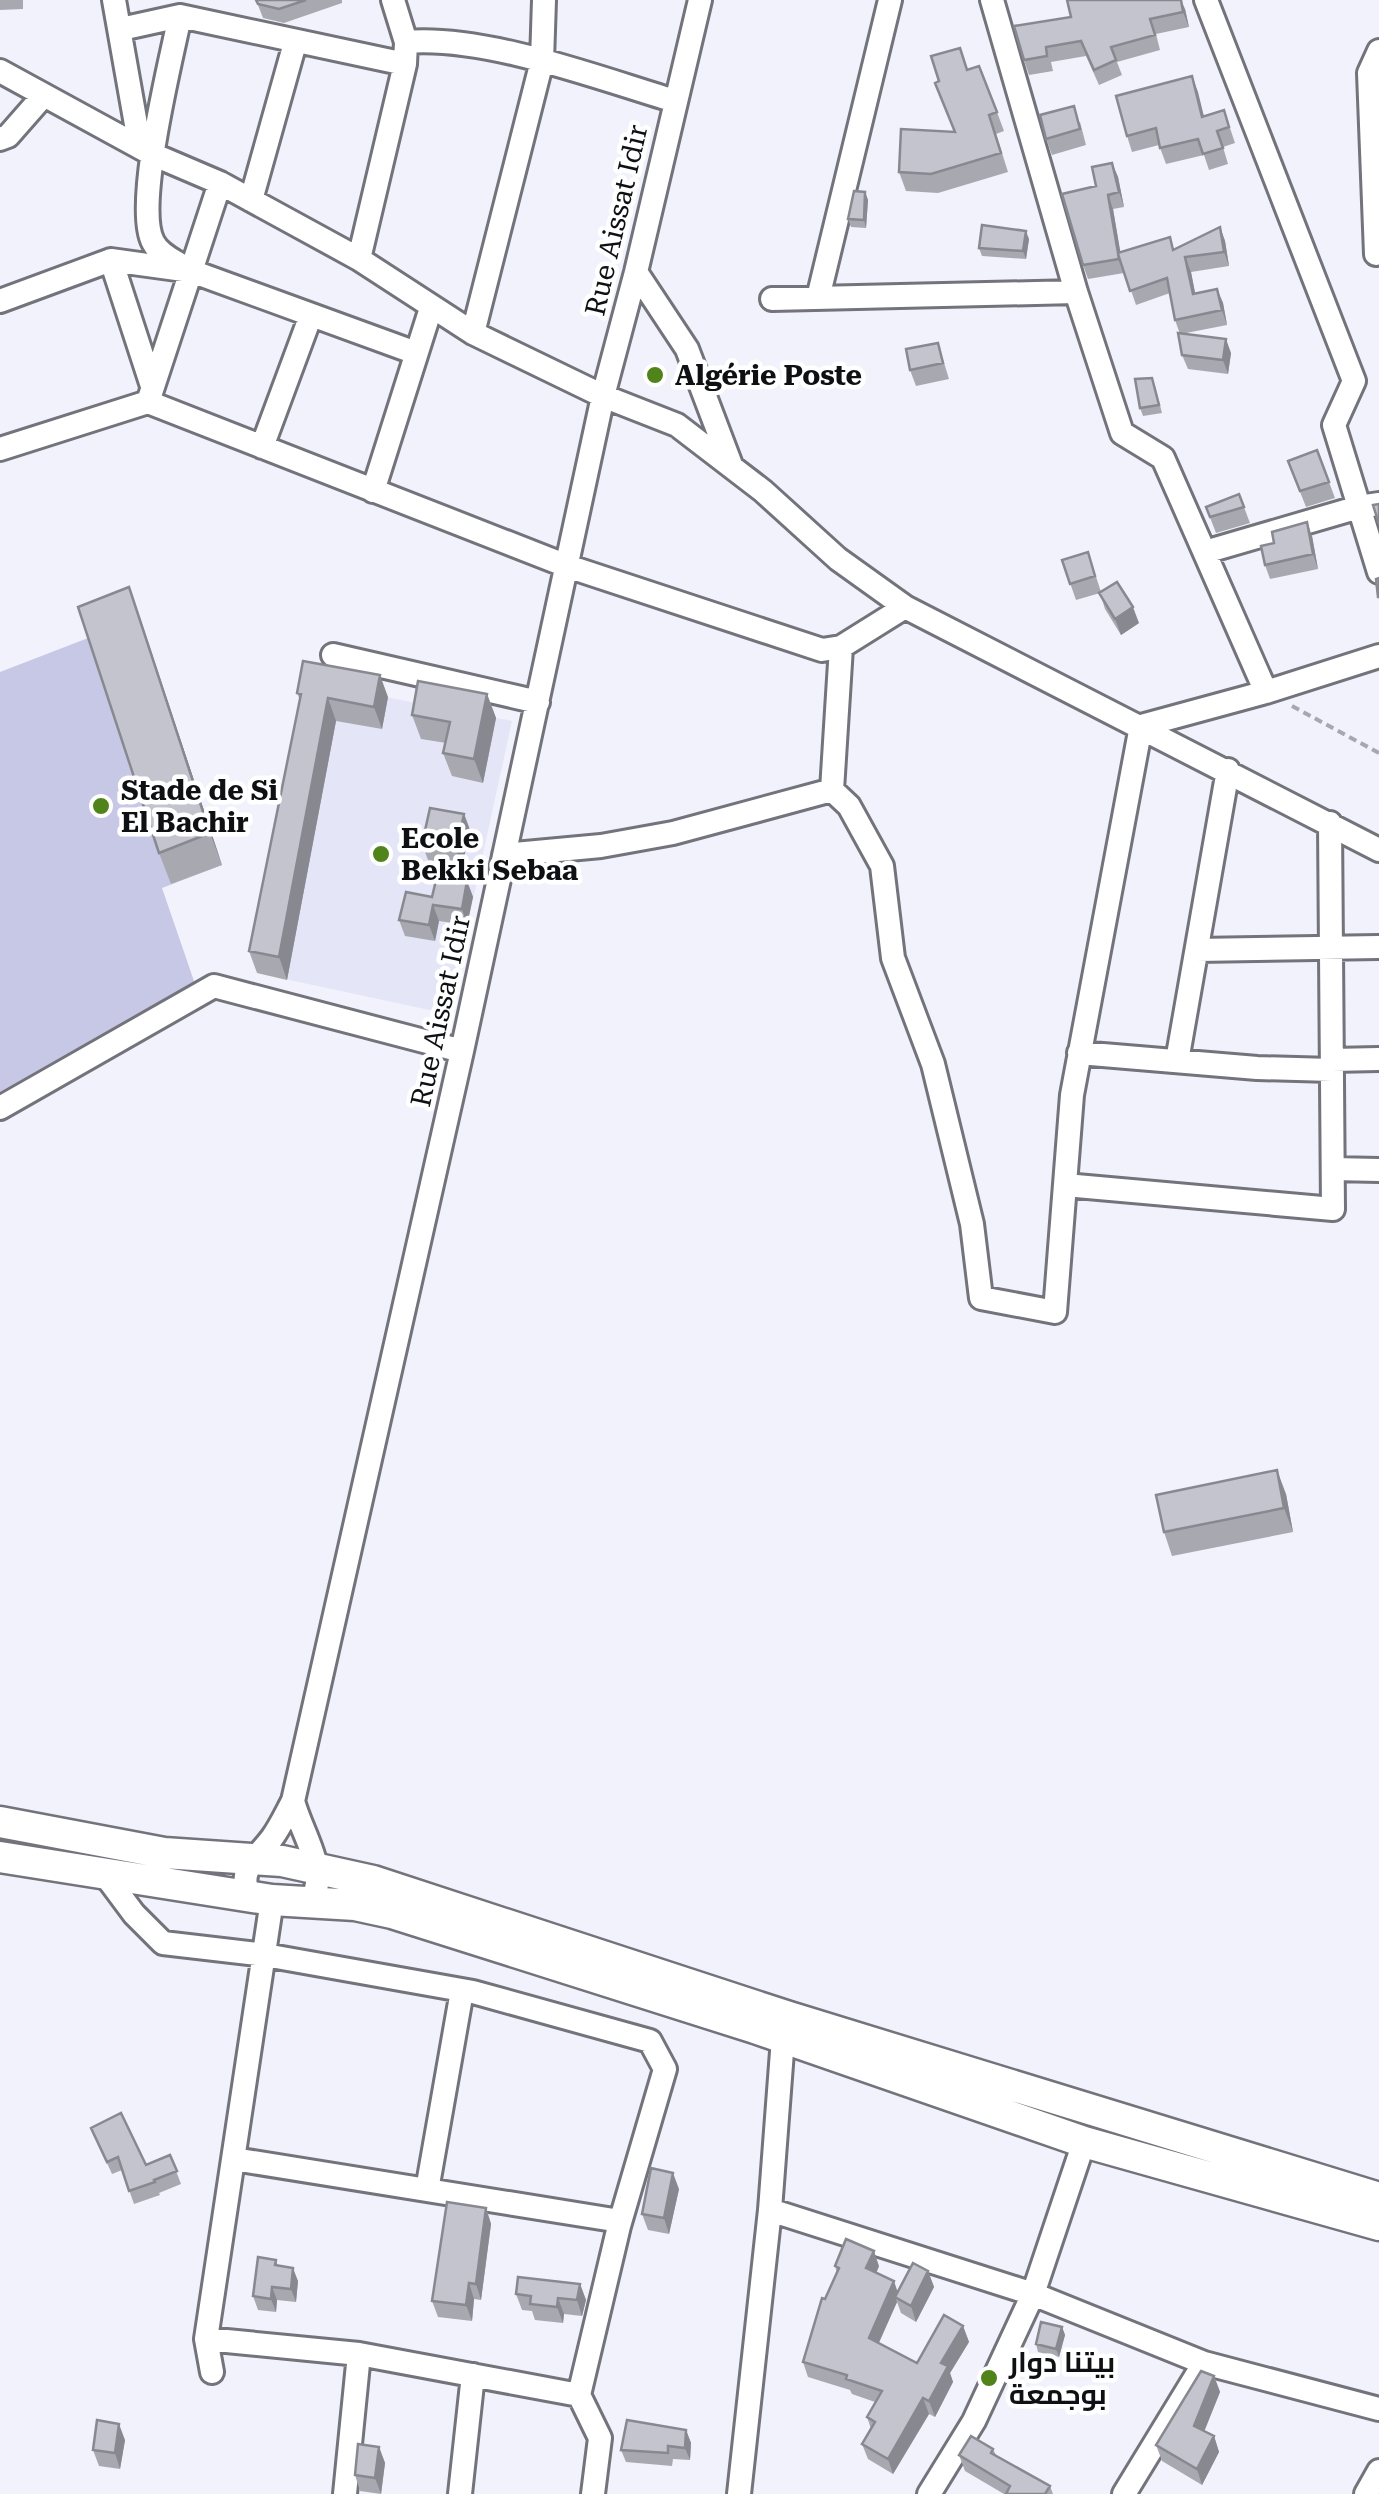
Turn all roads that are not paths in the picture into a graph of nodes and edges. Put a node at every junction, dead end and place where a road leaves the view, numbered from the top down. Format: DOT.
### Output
graph roads {
  1 [pos="114,0"];
  2 [pos="393,0"];
  3 [pos="544,0"];
  4 [pos="700,0"];
  5 [pos="890,0"];
  6 [pos="992,0"];
  7 [pos="1206,0"];
  8 [pos="180,16"];
  9 [pos="120,30"];
  10 [pos="294,43"];
  11 [pos="1379,51"];
  12 [pos="406,53"];
  13 [pos="542,61"];
  14 [pos="0,72"];
  15 [pos="1374,76"];
  16 [pos="44,95"];
  17 [pos="675,100"];
  18 [pos="0,139"];
  19 [pos="146,150"];
  20 [pos="220,183"];
  21 [pos="251,200"];
  22 [pos="1376,254"];
  23 [pos="111,260"];
  24 [pos="359,260"];
  25 [pos="191,271"];
  26 [pos="636,272"];
  27 [pos="1076,292"];
  28 [pos="818,298"];
  29 [pos="772,299"];
  30 [pos="0,301"];
  31 [pos="430,308"];
  32 [pos="311,315"];
  33 [pos="473,333"];
  34 [pos="416,354"];
  35 [pos="150,394"];
  36 [pos="603,396"];
  37 [pos="262,447"];
  38 [pos="0,449"];
  39 [pos="730,465"];
  40 [pos="373,490"];
  41 [pos="1369,506"];
  42 [pos="1204,552"];
  43 [pos="566,566"];
  44 [pos="1379,572"];
  45 [pos="906,606"];
  46 [pos="841,648"];
  47 [pos="334,656"];
  48 [pos="1379,656"];
  49 [pos="1266,692"];
  50 [pos="538,702"];
  51 [pos="1141,726"];
  52 [pos="1228,770"];
  53 [pos="832,790"];
  54 [pos="1330,824"];
  55 [pos="1379,850"];
  56 [pos="504,855"];
  57 [pos="1379,947"];
  58 [pos="1331,948"];
  59 [pos="1196,950"];
  60 [pos="462,1051"];
  61 [pos="1080,1053"];
  62 [pos="1379,1058"];
  63 [pos="1177,1061"];
  64 [pos="1332,1065"];
  65 [pos="0,1108"];
  66 [pos="1332,1169"];
  67 [pos="1379,1170"];
  68 [pos="1065,1184"];
  69 [pos="292,1801"];
  70 [pos="0,1822"];
  71 [pos="0,1857"];
  72 [pos="253,1859"];
  73 [pos="318,1868"];
  74 [pos="105,1875"];
  75 [pos="261,1898"];
  76 [pos="310,1902"];
  77 [pos="265,1955"];
  78 [pos="462,1991"];
  79 [pos="784,2026"];
  80 [pos="1084,2142"];
  81 [pos="234,2160"];
  82 [pos="427,2190"];
  83 [pos="1379,2198"];
  84 [pos="770,2210"];
  85 [pos="620,2220"];
  86 [pos="1379,2224"];
  87 [pos="1033,2294"];
  88 [pos="206,2340"];
  89 [pos="359,2354"];
  90 [pos="1204,2362"];
  91 [pos="212,2372"];
  92 [pos="473,2375"];
  93 [pos="579,2395"];
  94 [pos="1379,2409"];
  95 [pos="1379,2472"];
  96 [pos="346,2494"];
  97 [pos="460,2494"];
  98 [pos="593,2494"];
  99 [pos="739,2494"];
  100 [pos="930,2494"];
  101 [pos="1124,2494"];
  102 [pos="1366,2494"];
  1 -- 9 [label="street"];
  2 -- 12 [label="street"];
  3 -- 13 [label="street"];
  4 -- 17 [label="street, Rue Aissat Idir"];
  5 -- 28 [label="street"];
  6 -- 27 [label="street"];
  7 -- 41 [label="street"];
  8 -- 9 [label="street"];
  8 -- 10 [label="street"];
  8 -- 19 [label="street"];
  9 -- 19 [label="street"];
  10 -- 12 [label="street"];
  10 -- 21 [label="street"];
  11 -- 15 [label="street"];
  12 -- 13 [label="street"];
  12 -- 24 [label="street"];
  13 -- 17 [label="street"];
  13 -- 33 [label="street"];
  14 -- 16 [label="street"];
  15 -- 22 [label="street"];
  16 -- 18 [label="street"];
  16 -- 19 [label="street"];
  17 -- 26 [label="street, Rue Aissat Idir"];
  19 -- 20 [label="street"];
  19 -- 25 [label="street"];
  20 -- 21 [label="street"];
  20 -- 25 [label="street"];
  21 -- 24 [label="street"];
  23 -- 25 [label="street"];
  23 -- 30 [label="street"];
  23 -- 35 [label="street"];
  24 -- 31 [label="street"];
  25 -- 32 [label="street"];
  25 -- 35 [label="street"];
  26 -- 36 [label="street, Rue Aissat Idir"];
  26 -- 39 [label="street"];
  27 -- 28 [label="street"];
  27 -- 42 [label="street"];
  28 -- 29 [label="street"];
  31 -- 33 [label="street"];
  31 -- 34 [label="street"];
  32 -- 34 [label="street"];
  32 -- 37 [label="street"];
  33 -- 36 [label="street"];
  34 -- 40 [label="street"];
  35 -- 37 [label="street"];
  35 -- 38 [label="street"];
  36 -- 39 [label="street"];
  36 -- 43 [label="street, Rue Aissat Idir"];
  37 -- 40 [label="street"];
  39 -- 45 [label="street"];
  40 -- 43 [label="street"];
  41 -- 42 [label="street"];
  41 -- 44 [label="street"];
  42 -- 49 [label="street"];
  43 -- 46 [label="street"];
  43 -- 50 [label="street, Rue Aissat Idir"];
  45 -- 46 [label="street"];
  45 -- 51 [label="street"];
  46 -- 53 [label="street"];
  47 -- 50 [label="street"];
  48 -- 49 [label="street"];
  49 -- 51 [label="street"];
  50 -- 56 [label="street, Rue Aissat Idir"];
  51 -- 52 [label="street"];
  51 -- 61 [label="street"];
  52 -- 54 [label="street"];
  52 -- 59 [label="street"];
  53 -- 56 [label="street"];
  53 -- 68 [label="street"];
  54 -- 55 [label="street"];
  54 -- 58 [label="street"];
  56 -- 60 [label="street, Rue Aissat Idir"];
  57 -- 58 [label="street"];
  58 -- 59 [label="street"];
  58 -- 64 [label="street"];
  59 -- 63 [label="street"];
  60 -- 65 [label="street"];
  60 -- 69 [label="street, Rue Aissat Idir"];
  61 -- 63 [label="street"];
  61 -- 68 [label="street"];
  62 -- 64 [label="street"];
  63 -- 64 [label="street"];
  64 -- 66 [label="street"];
  66 -- 67 [label="street"];
  66 -- 68 [label="street"];
  69 -- 72 [label="street"];
  69 -- 73 [label="street"];
  70 -- 72 [label="main road"];
  71 -- 74 [label="main road"];
  72 -- 73 [label="main road"];
  72 -- 75 [label="street"];
  73 -- 76 [label="street"];
  73 -- 79 [label="main road"];
  74 -- 75 [label="main road"];
  74 -- 77 [label="street"];
  75 -- 76 [label="main road"];
  75 -- 77 [label="street"];
  76 -- 79 [label="main road"];
  77 -- 78 [label="street"];
  77 -- 81 [label="street"];
  78 -- 82 [label="street"];
  78 -- 85 [label="street"];
  79 -- 80 [label="main road"];
  79 -- 83 [label="main road"];
  79 -- 84 [label="street"];
  80 -- 86 [label="main road"];
  80 -- 87 [label="street"];
  81 -- 82 [label="street"];
  81 -- 88 [label="street"];
  82 -- 85 [label="street"];
  84 -- 87 [label="street"];
  84 -- 99 [label="street"];
  85 -- 93 [label="street"];
  87 -- 90 [label="street"];
  87 -- 100 [label="street"];
  88 -- 89 [label="street"];
  88 -- 91 [label="street"];
  89 -- 92 [label="street"];
  89 -- 96 [label="street"];
  90 -- 94 [label="street"];
  90 -- 101 [label="street"];
  92 -- 93 [label="street"];
  92 -- 97 [label="street"];
  93 -- 98 [label="street"];
  95 -- 102 [label="street"];
}
